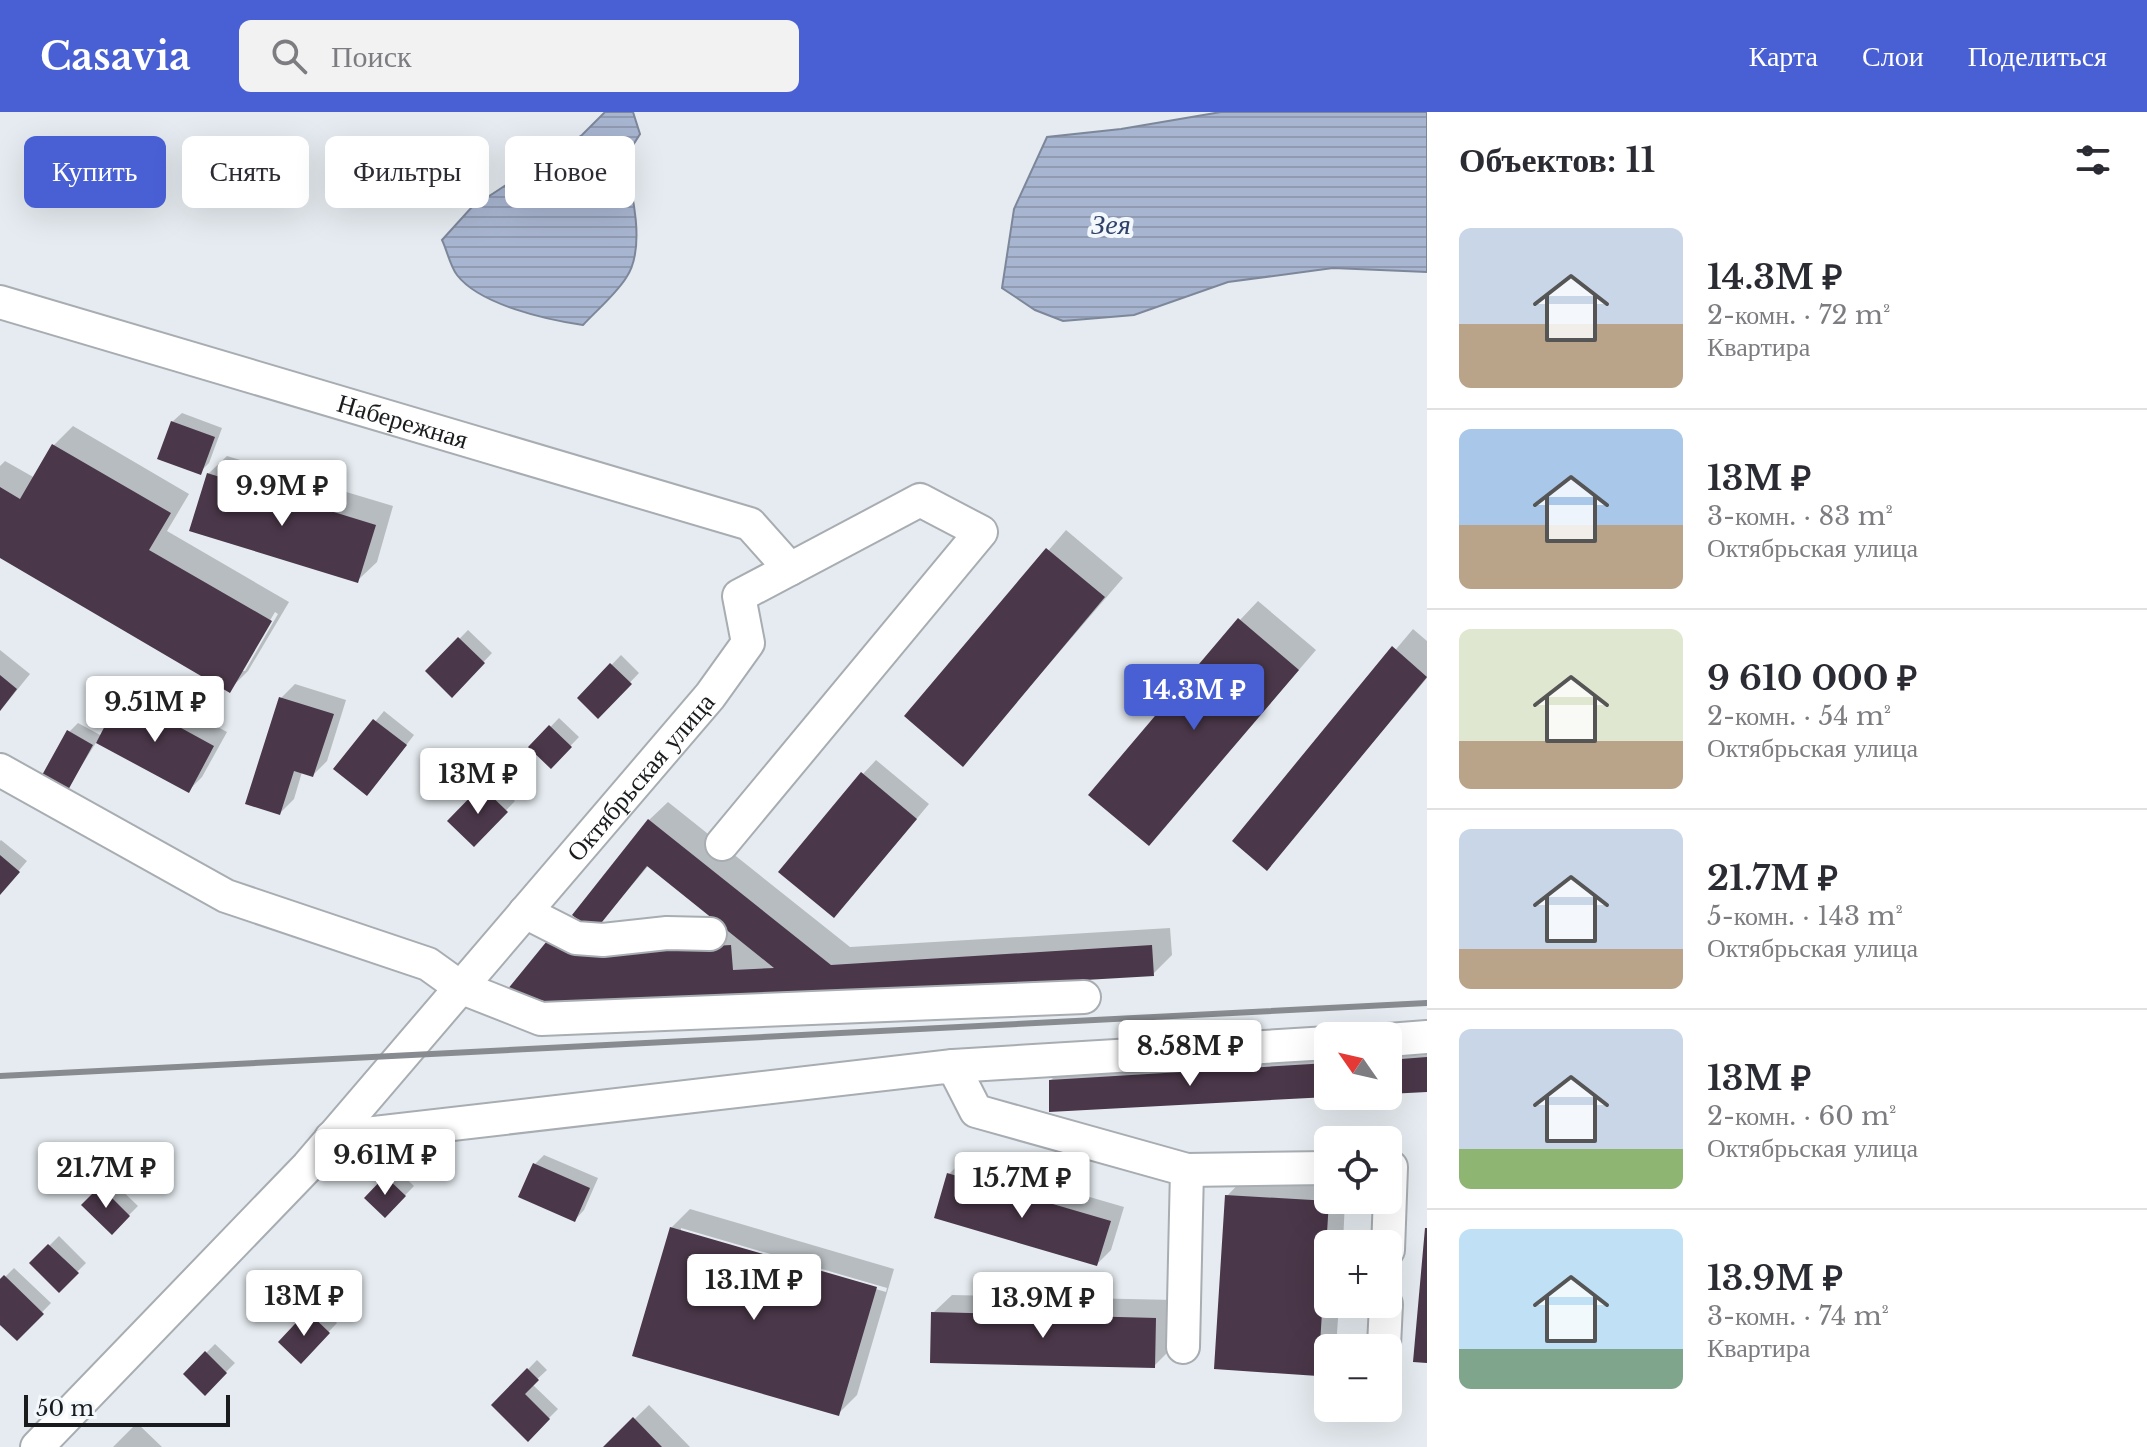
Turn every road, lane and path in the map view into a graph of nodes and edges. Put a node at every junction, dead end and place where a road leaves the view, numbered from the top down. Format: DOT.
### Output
graph roads {
  1 [pos="0,302"];
  2 [pos="790,569"];
  3 [pos="0,770"];
  4 [pos="722,844"];
  5 [pos="525,912"];
  6 [pos="710,934"];
  7 [pos="460,987"];
  8 [pos="1084,997"];
  9 [pos="1427,1037"];
  10 [pos="1402,1039"];
  11 [pos="1314,1044"];
  12 [pos="953,1066"];
  13 [pos="331,1138"];
  14 [pos="1314,1168"];
  15 [pos="1187,1170"];
  16 [pos="1183,1347"];
  17 [pos="37,1447"];
  1 -- 2 [label="street, Набережная"];
  2 -- 4 [label="street, Октябрьская улица"];
  2 -- 5 [label="street, Октябрьская улица"];
  3 -- 7 [label="street"];
  5 -- 6 [label="street"];
  5 -- 7 [label="street, Октябрьская улица"];
  7 -- 8 [label="street"];
  7 -- 13 [label="street, Октябрьская улица"];
  9 -- 10 [label="street"];
  11 -- 12 [label="street"];
  12 -- 13 [label="street"];
  12 -- 15 [label="street"];
  13 -- 17 [label="street, Октябрьская улица"];
  14 -- 15 [label="street"];
  15 -- 16 [label="street"];
}
